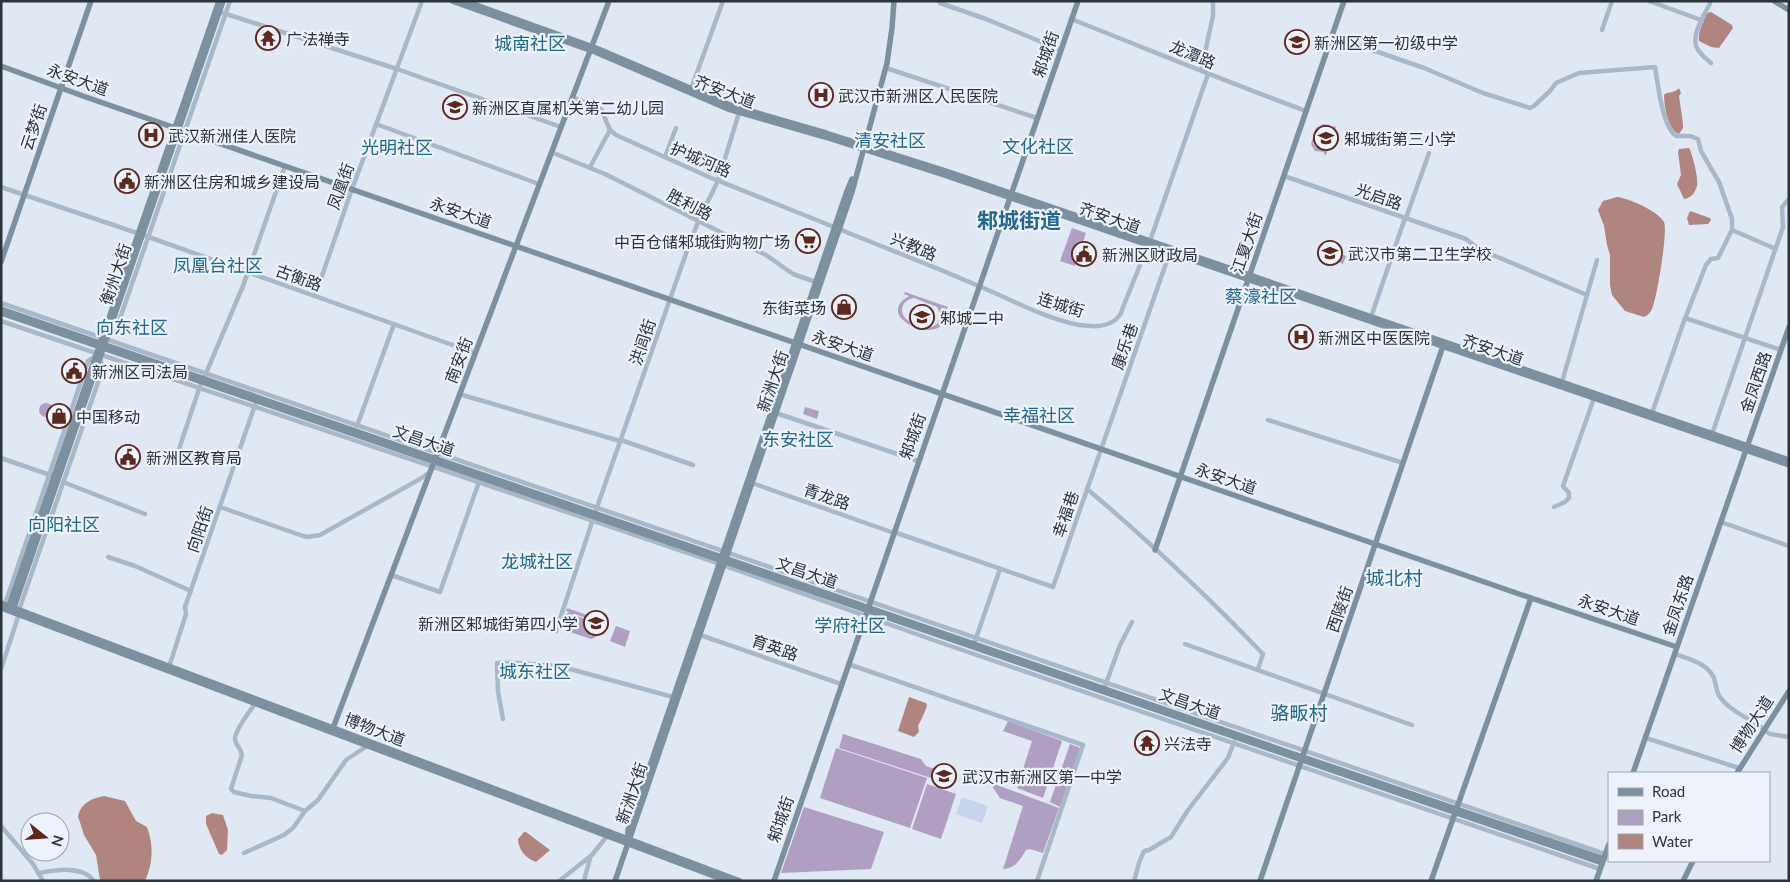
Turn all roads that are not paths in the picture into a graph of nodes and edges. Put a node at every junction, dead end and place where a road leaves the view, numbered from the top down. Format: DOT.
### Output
graph roads {
  1 [pos="91,1"];
  2 [pos="219,1"];
  3 [pos="224,1"];
  4 [pos="230,1"];
  5 [pos="422,1"];
  6 [pos="452,1"];
  7 [pos="465,1"];
  8 [pos="609,1"];
  9 [pos="723,1"];
  10 [pos="894,1"];
  11 [pos="939,1"];
  12 [pos="1078,1"];
  13 [pos="1213,1"];
  14 [pos="1344,1"];
  15 [pos="1612,1"];
  16 [pos="1649,1"];
  17 [pos="1711,1"];
  18 [pos="1774,1"];
  19 [pos="1789,10"];
  20 [pos="223,12"];
  21 [pos="1072,19"];
  22 [pos="1701,20"];
  23 [pos="1602,30"];
  24 [pos="1332,36"];
  25 [pos="591,48"];
  26 [pos="1061,50"];
  27 [pos="1711,63"];
  28 [pos="1,66"];
  29 [pos="886,68"];
  30 [pos="397,69"];
  31 [pos="1201,70"];
  32 [pos="1208,74"];
  33 [pos="61,88"];
  34 [pos="690,89"];
  35 [pos="572,97"];
  36 [pos="1306,111"];
  37 [pos="738,112"];
  38 [pos="1037,118"];
  39 [pos="376,124"];
  40 [pos="561,127"];
  41 [pos="676,128"];
  42 [pos="180,129"];
  43 [pos="610,130"];
  44 [pos="864,146"];
  45 [pos="551,152"];
  46 [pos="1429,153"];
  47 [pos="665,157"];
  48 [pos="285,166"];
  49 [pos="590,167"];
  50 [pos="1284,176"];
  51 [pos="718,181"];
  52 [pos="539,184"];
  53 [pos="1,187"];
  54 [pos="352,189"];
  55 [pos="24,195"];
  56 [pos="1010,195"];
  57 [pos="1789,199"];
  58 [pos="1406,218"];
  59 [pos="697,222"];
  60 [pos="837,228"];
  61 [pos="1732,230"];
  62 [pos="143,235"];
  63 [pos="1149,243"];
  64 [pos="516,246"];
  65 [pos="1776,249"];
  66 [pos="1170,252"];
  67 [pos="1597,260"];
  68 [pos="1,262"];
  69 [pos="248,272"];
  70 [pos="1249,277"];
  71 [pos="816,282"];
  72 [pos="979,286"];
  73 [pos="1587,295"];
  74 [pos="315,296"];
  75 [pos="670,299"];
  76 [pos="1,303"];
  77 [pos="1,309"];
  78 [pos="1,313"];
  79 [pos="1371,317"];
  80 [pos="1685,318"];
  81 [pos="1,320"];
  82 [pos="394,324"];
  83 [pos="1789,327"];
  84 [pos="1745,338"];
  85 [pos="797,343"];
  86 [pos="1443,346"];
  87 [pos="102,347"];
  88 [pos="1780,350"];
  89 [pos="475,353"];
  90 [pos="1789,353"];
  91 [pos="203,380"];
  92 [pos="1562,382"];
  93 [pos="942,393"];
  94 [pos="459,394"];
  95 [pos="1594,398"];
  96 [pos="255,403"];
  97 [pos="776,413"];
  98 [pos="1652,413"];
  99 [pos="1268,420"];
  100 [pos="356,428"];
  101 [pos="1712,434"];
  102 [pos="620,440"];
  103 [pos="1746,448"];
  104 [pos="179,449"];
  105 [pos="1100,449"];
  106 [pos="1,458"];
  107 [pos="1789,460"];
  108 [pos="918,461"];
  109 [pos="433,462"];
  110 [pos="1403,464"];
  111 [pos="693,465"];
  112 [pos="1789,465"];
  113 [pos="1180,476"];
  114 [pos="56,478"];
  115 [pos="479,480"];
  116 [pos="752,483"];
  117 [pos="1087,489"];
  118 [pos="220,507"];
  119 [pos="1554,507"];
  120 [pos="145,514"];
  121 [pos="594,515"];
  122 [pos="1721,522"];
  123 [pos="894,532"];
  124 [pos="1375,544"];
  125 [pos="1789,546"];
  126 [pos="1154,550"];
  127 [pos="108,557"];
  128 [pos="723,559"];
  129 [pos="1000,569"];
  130 [pos="391,575"];
  131 [pos="1053,587"];
  132 [pos="191,591"];
  133 [pos="1531,598"];
  134 [pos="10,608"];
  135 [pos="867,609"];
  136 [pos="1132,622"];
  137 [pos="556,630"];
  138 [pos="700,635"];
  139 [pos="975,641"];
  140 [pos="1186,644"];
  141 [pos="1677,647"];
  142 [pos="1675,654"];
  143 [pos="848,664"];
  144 [pos="169,667"];
  145 [pos="1,669"];
  146 [pos="1258,669"];
  147 [pos="841,684"];
  148 [pos="1105,686"];
  149 [pos="1789,691"];
  150 [pos="1324,693"];
  151 [pos="674,697"];
  152 [pos="255,704"];
  153 [pos="503,719"];
  154 [pos="1412,726"];
  155 [pos="332,728"];
  156 [pos="1764,729"];
  157 [pos="1789,737"];
  158 [pos="1646,738"];
  159 [pos="1235,741"];
  160 [pos="367,746"];
  161 [pos="1302,759"];
  162 [pos="1738,771"];
  163 [pos="1633,772"];
  164 [pos="305,811"];
  165 [pos="1456,811"];
  166 [pos="1,826"];
  167 [pos="607,836"];
  168 [pos="628,841"];
  169 [pos="1608,847"];
  170 [pos="244,853"];
  171 [pos="591,856"];
  172 [pos="1603,861"];
  173 [pos="1692,862"];
  174 [pos="39,872"];
  175 [pos="43,881"];
  176 [pos="94,881"];
  177 [pos="559,881"];
  178 [pos="584,881"];
  179 [pos="615,881"];
  180 [pos="727,881"];
  181 [pos="740,881"];
  182 [pos="774,881"];
  183 [pos="1037,881"];
  184 [pos="1134,881"];
  185 [pos="1260,881"];
  186 [pos="1431,881"];
  187 [pos="1596,881"];
  188 [pos="1683,881"];
  1 -- 33 [label="main road, 云梦街"];
  2 -- 42 [label="main road, 衡州大街"];
  3 -- 20 [label="main road, 衡州大街"];
  4 -- 20 [label="street"];
  5 -- 30 [label="street, 凤凰街"];
  6 -- 25 [label="main road, 齐安大道"];
  7 -- 25 [label="main road, 齐安大道"];
  8 -- 25 [label="main road, 南安街"];
  9 -- 34 [label="street"];
  10 -- 29 [label="main road, 新洲大街"];
  11 -- 26 [label="street"];
  12 -- 21 [label="main road, 邾城街"];
  13 -- 31 [label="street"];
  14 -- 24 [label="main road, 江夏大街"];
  15 -- 23 [label="street"];
  16 -- 22 [label="street"];
  17 -- 22 [label="street"];
  18 -- 19 [label="main road"];
  20 -- 30 [label="street"];
  20 -- 42 [label="main road, 衡州大街"];
  21 -- 26 [label="main road, 邾城街"];
  21 -- 31 [label="street, 龙潭路"];
  22 -- 27 [label="street"];
  24 -- 36 [label="main road, 江夏大街"];
  24 -- 61 [label="street"];
  25 -- 34 [label="main road, 齐安大道"];
  25 -- 35 [label="main road, 南安街"];
  25 -- 37 [label="main road, 齐安大道"];
  26 -- 38 [label="main road, 邾城街"];
  28 -- 33 [label="main road, 永安大道"];
  29 -- 38 [label="street"];
  29 -- 44 [label="main road, 新洲大街"];
  30 -- 39 [label="street, 凤凰街"];
  30 -- 40 [label="street"];
  31 -- 32 [label="street, 龙潭路"];
  32 -- 36 [label="street, 龙潭路"];
  32 -- 63 [label="street, 连城街"];
  33 -- 42 [label="main road, 永安大道"];
  33 -- 55 [label="main road, 云梦街"];
  34 -- 44 [label="main road, 齐安大道"];
  35 -- 40 [label="main road, 南安街"];
  35 -- 43 [label="street"];
  36 -- 50 [label="main road, 江夏大街"];
  37 -- 44 [label="main road, 齐安大道"];
  37 -- 51 [label="street, 洪闾街"];
  38 -- 56 [label="main road, 邾城街"];
  39 -- 52 [label="street"];
  39 -- 54 [label="street, 凤凰街"];
  40 -- 45 [label="main road, 南安街"];
  41 -- 47 [label="street"];
  42 -- 48 [label="main road, 永安大道"];
  42 -- 62 [label="main road, 衡州大街"];
  43 -- 47 [label="street, 护城河路"];
  43 -- 49 [label="street"];
  44 -- 56 [label="main road, 齐安大道"];
  44 -- 60 [label="main road, 新洲大街"];
  45 -- 49 [label="street, 胜利路"];
  45 -- 52 [label="main road, 南安街"];
  46 -- 58 [label="street"];
  47 -- 51 [label="street, 护城河路"];
  48 -- 54 [label="main road, 永安大道"];
  48 -- 69 [label="street"];
  49 -- 59 [label="street, 胜利路"];
  50 -- 58 [label="street, 光启路"];
  50 -- 70 [label="main road, 江夏大街"];
  51 -- 59 [label="street, 洪闾街"];
  51 -- 60 [label="street, 护城河路"];
  52 -- 64 [label="main road, 南安街"];
  53 -- 55 [label="street, 古衡路"];
  54 -- 64 [label="main road, 永安大道"];
  54 -- 74 [label="street, 凤凰街"];
  55 -- 62 [label="street, 古衡路"];
  55 -- 68 [label="main road, 云梦街"];
  56 -- 63 [label="main road, 齐安大道"];
  56 -- 72 [label="main road, 邾城街"];
  57 -- 65 [label="street"];
  58 -- 73 [label="street, 光启路"];
  58 -- 79 [label="street"];
  59 -- 71 [label="street, 胜利路"];
  59 -- 75 [label="street, 洪闾街"];
  60 -- 71 [label="main road, 新洲大街"];
  60 -- 72 [label="street, 兴教路"];
  60 -- 85 [label="main road, 新洲大街"];
  61 -- 65 [label="street"];
  61 -- 80 [label="street"];
  62 -- 69 [label="street, 古衡路"];
  62 -- 87 [label="main road, 衡州大街"];
  62 -- 87 [label="street"];
  63 -- 66 [label="main road, 齐安大道"];
  63 -- 70 [label="main road, 齐安大道"];
  63 -- 72 [label="street, 连城街"];
  64 -- 75 [label="main road, 永安大道"];
  64 -- 89 [label="main road, 南安街"];
  65 -- 84 [label="street"];
  66 -- 70 [label="main road, 齐安大道"];
  66 -- 105 [label="street, 康乐巷"];
  67 -- 73 [label="street"];
  69 -- 74 [label="street, 古衡路"];
  69 -- 91 [label="street"];
  70 -- 79 [label="main road, 齐安大道"];
  70 -- 86 [label="main road, 齐安大道"];
  70 -- 113 [label="main road, 江夏大街"];
  71 -- 85 [label="main road, 新洲大街"];
  72 -- 93 [label="main road, 邾城街"];
  73 -- 92 [label="street"];
  74 -- 82 [label="street, 古衡路"];
  75 -- 85 [label="main road, 永安大道"];
  75 -- 102 [label="street, 洪闾街"];
  76 -- 87 [label="street"];
  77 -- 87 [label="main road, 文昌大道"];
  78 -- 87 [label="main road, 文昌大道"];
  79 -- 92 [label="main road, 齐安大道"];
  80 -- 84 [label="street"];
  80 -- 98 [label="street"];
  81 -- 87 [label="street"];
  82 -- 89 [label="street, 古衡路"];
  82 -- 100 [label="street"];
  83 -- 88 [label="main road, 金凤西路"];
  84 -- 88 [label="street"];
  84 -- 101 [label="street"];
  85 -- 93 [label="main road, 永安大道"];
  85 -- 97 [label="main road, 新洲大街"];
  85 -- 128 [label="main road, 新洲大街"];
  86 -- 95 [label="main road, 齐安大道"];
  86 -- 110 [label="main road, 西陵街"];
  87 -- 91 [label="main road, 文昌大道"];
  87 -- 91 [label="street"];
  87 -- 114 [label="main road, 衡州大街"];
  87 -- 114 [label="street"];
  88 -- 90 [label="main road"];
  88 -- 103 [label="main road, 金凤西路"];
  89 -- 94 [label="main road, 南安街"];
  91 -- 96 [label="main road, 文昌大道"];
  91 -- 100 [label="main road, 文昌大道"];
  91 -- 104 [label="street"];
  92 -- 98 [label="main road, 齐安大道"];
  93 -- 105 [label="main road, 永安大道"];
  93 -- 108 [label="main road, 邾城街"];
  94 -- 102 [label="street"];
  94 -- 109 [label="main road, 南安街"];
  95 -- 103 [label="main road, 齐安大道"];
  95 -- 119 [label="street"];
  96 -- 109 [label="main road, 文昌大道"];
  96 -- 118 [label="street, 向阳街"];
  97 -- 108 [label="street"];
  97 -- 116 [label="main road, 新洲大街"];
  98 -- 101 [label="main road, 齐安大道"];
  99 -- 110 [label="street"];
  100 -- 109 [label="main road, 文昌大道"];
  101 -- 103 [label="main road, 齐安大道"];
  102 -- 111 [label="street"];
  102 -- 121 [label="street, 洪闾街"];
  103 -- 107 [label="main road, 齐安大道"];
  103 -- 112 [label="main road, 齐安大道"];
  103 -- 122 [label="main road, 金凤东路"];
  105 -- 113 [label="main road, 永安大道"];
  105 -- 117 [label="street, 幸福巷"];
  106 -- 114 [label="street"];
  108 -- 123 [label="main road, 邾城街"];
  109 -- 115 [label="main road, 文昌大道"];
  109 -- 118 [label="street"];
  109 -- 121 [label="main road, 文昌大道"];
  109 -- 130 [label="main road, 南安街"];
  110 -- 124 [label="main road, 西陵街"];
  113 -- 124 [label="main road, 永安大道"];
  113 -- 126 [label="main road, 江夏大街"];
  114 -- 120 [label="street"];
  114 -- 134 [label="main road, 衡州大街"];
  114 -- 134 [label="street"];
  115 -- 121 [label="main road, 文昌大道"];
  115 -- 130 [label="street"];
  116 -- 123 [label="street, 青龙路"];
  116 -- 128 [label="main road, 新洲大街"];
  117 -- 126 [label="street"];
  117 -- 131 [label="street, 幸福巷"];
  118 -- 132 [label="street, 向阳街"];
  121 -- 128 [label="main road, 文昌大道"];
  121 -- 137 [label="street, 洪闾街"];
  122 -- 125 [label="street"];
  122 -- 141 [label="main road, 金凤东路"];
  123 -- 129 [label="street, 青龙路"];
  123 -- 135 [label="main road, 邾城街"];
  124 -- 133 [label="main road, 永安大道"];
  124 -- 150 [label="main road, 西陵街"];
  126 -- 146 [label="street"];
  127 -- 132 [label="street"];
  128 -- 135 [label="main road, 文昌大道"];
  128 -- 135 [label="street"];
  128 -- 138 [label="main road, 新洲大街"];
  128 -- 151 [label="main road, 新洲大街"];
  129 -- 131 [label="street, 青龙路"];
  129 -- 139 [label="street"];
  130 -- 155 [label="main road, 南安街"];
  132 -- 144 [label="street, 向阳街"];
  133 -- 141 [label="main road, 永安大道"];
  133 -- 165 [label="main road"];
  134 -- 144 [label="main road, 博物大道"];
  134 -- 145 [label="street"];
  134 -- 152 [label="main road, 博物大道"];
  135 -- 139 [label="main road, 文昌大道"];
  135 -- 143 [label="main road, 邾城街"];
  135 -- 159 [label="main road, 文昌大道"];
  136 -- 148 [label="street"];
  138 -- 147 [label="street, 育英路"];
  138 -- 168 [label="main road, 新洲大街"];
  139 -- 148 [label="main road, 文昌大道"];
  140 -- 146 [label="street"];
  141 -- 142 [label="main road, 金凤东路"];
  142 -- 156 [label="street"];
  142 -- 158 [label="main road, 金凤东路"];
  143 -- 147 [label="main road, 邾城街"];
  143 -- 183 [label="street"];
  144 -- 155 [label="main road, 博物大道"];
  146 -- 150 [label="street"];
  147 -- 182 [label="main road, 邾城街"];
  148 -- 161 [label="main road, 文昌大道"];
  149 -- 156 [label="main road, 博物大道"];
  150 -- 154 [label="street"];
  150 -- 161 [label="main road, 西陵街"];
  151 -- 153 [label="street"];
  151 -- 168 [label="main road, 新洲大街"];
  152 -- 160 [label="main road, 博物大道"];
  152 -- 164 [label="street"];
  155 -- 168 [label="main road, 博物大道"];
  156 -- 157 [label="street"];
  156 -- 162 [label="main road, 博物大道"];
  158 -- 162 [label="street"];
  158 -- 163 [label="main road, 金凤东路"];
  159 -- 161 [label="main road, 文昌大道"];
  159 -- 184 [label="street"];
  160 -- 164 [label="street"];
  160 -- 167 [label="main road, 博物大道"];
  161 -- 165 [label="main road, 文昌大道"];
  161 -- 165 [label="street"];
  161 -- 185 [label="main road, 西陵街"];
  164 -- 170 [label="street"];
  165 -- 172 [label="main road, 文昌大道"];
  165 -- 172 [label="street"];
  165 -- 186 [label="main road"];
  166 -- 174 [label="street"];
  167 -- 168 [label="main road, 博物大道"];
  167 -- 171 [label="street"];
  168 -- 179 [label="main road"];
  168 -- 180 [label="main road, 博物大道"];
  168 -- 181 [label="main road, 博物大道"];
  169 -- 172 [label="main road"];
  171 -- 177 [label="street"];
  171 -- 178 [label="street"];
  172 -- 187 [label="main road"];
  173 -- 188 [label="main road"];
  174 -- 175 [label="street"];
  174 -- 176 [label="street"];
}
